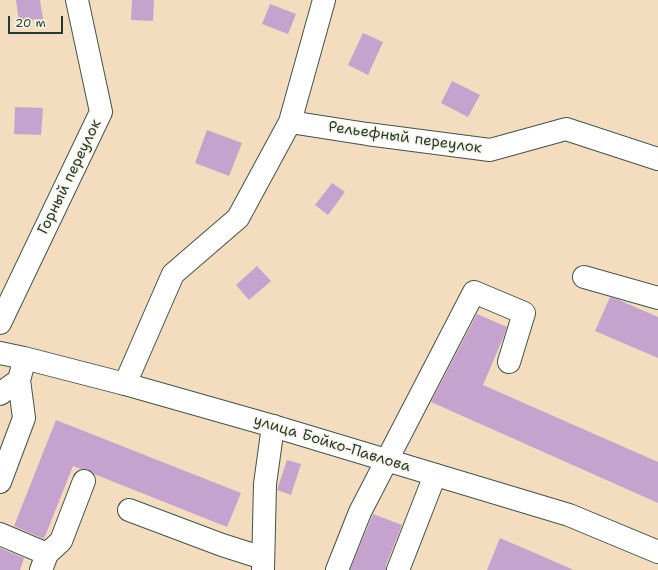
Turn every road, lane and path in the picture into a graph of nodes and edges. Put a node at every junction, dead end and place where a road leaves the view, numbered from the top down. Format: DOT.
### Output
graph roads {
  1 [pos="77,0"];
  2 [pos="324,0"];
  3 [pos="290,122"];
  4 [pos="658,159"];
  5 [pos="584,277"];
  6 [pos="658,298"];
  7 [pos="0,323"];
  8 [pos="0,354"];
  9 [pos="24,358"];
  10 [pos="509,362"];
  11 [pos="19,380"];
  12 [pos="125,384"];
  13 [pos="0,394"];
  14 [pos="273,426"];
  15 [pos="388,460"];
  16 [pos="435,475"];
  17 [pos="84,481"];
  18 [pos="0,482"];
  19 [pos="129,510"];
  20 [pos="0,534"];
  21 [pos="658,552"];
  22 [pos="44,562"];
  23 [pos="263,564"];
  24 [pos="337,570"];
  25 [pos="398,570"];
  1 -- 7 [label="street, Горный переулок"];
  2 -- 3 [label="street"];
  3 -- 4 [label="street, Рельефный переулок"];
  3 -- 12 [label="street"];
  5 -- 6 [label="street"];
  8 -- 9 [label="street, улица Бойко-Павлова"];
  9 -- 11 [label="street"];
  9 -- 12 [label="street, улица Бойко-Павлова"];
  10 -- 15 [label="street"];
  11 -- 13 [label="street"];
  11 -- 18 [label="street"];
  12 -- 14 [label="street, улица Бойко-Павлова"];
  14 -- 15 [label="street, улица Бойко-Павлова"];
  14 -- 23 [label="street"];
  15 -- 16 [label="street, улица Бойко-Павлова"];
  15 -- 24 [label="street"];
  16 -- 21 [label="street, улица Бойко-Павлова"];
  16 -- 25 [label="street"];
  17 -- 22 [label="street"];
  19 -- 23 [label="street"];
  20 -- 22 [label="street"];
}
